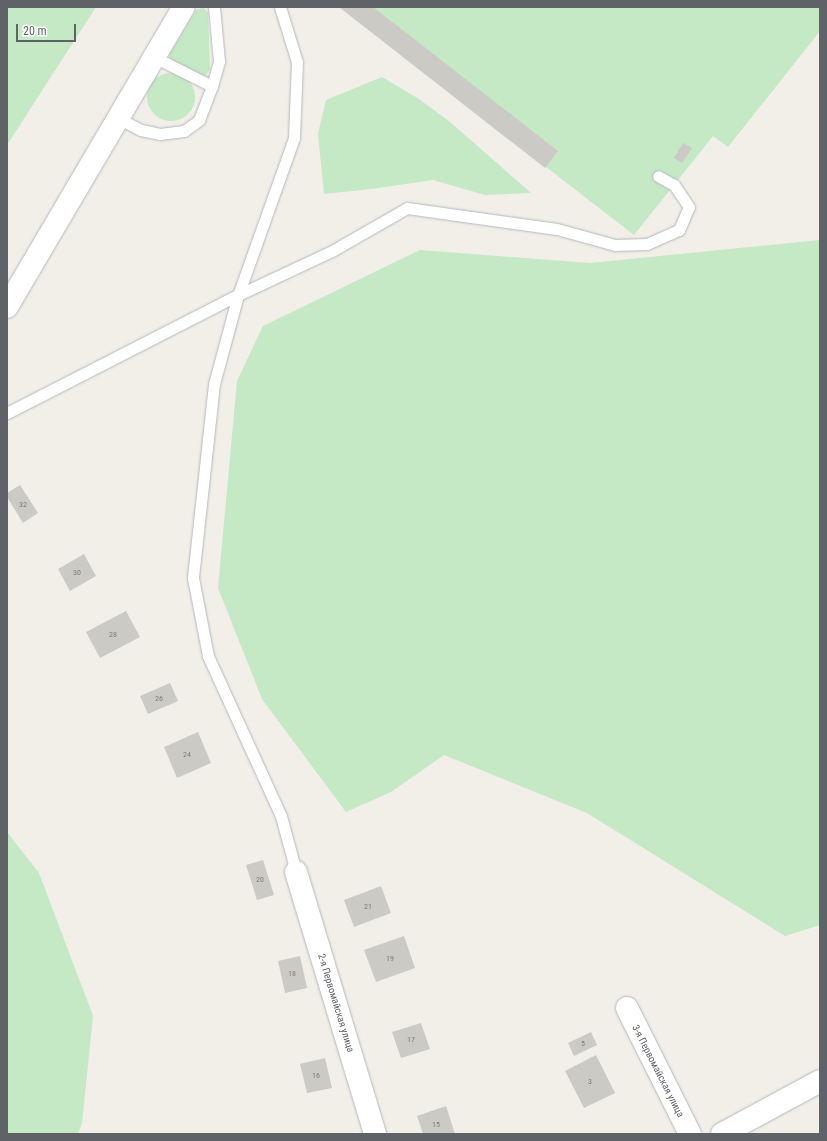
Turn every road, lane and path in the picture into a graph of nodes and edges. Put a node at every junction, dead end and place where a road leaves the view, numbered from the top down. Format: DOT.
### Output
graph roads {
  1 [pos="184,7"];
  2 [pos="214,7"];
  3 [pos="280,7"];
  4 [pos="154,57"];
  5 [pos="212,86"];
  6 [pos="118,118"];
  7 [pos="658,176"];
  8 [pos="238,295"];
  9 [pos="7,307"];
  10 [pos="7,412"];
  11 [pos="296,872"];
  12 [pos="627,1008"];
  13 [pos="820,1081"];
  14 [pos="375,1134"];
  15 [pos="690,1134"];
  16 [pos="722,1134"];
  1 -- 4 [label="street"];
  2 -- 5 [label="lane"];
  3 -- 8 [label="lane"];
  4 -- 5 [label="lane"];
  4 -- 6 [label="street"];
  5 -- 6 [label="lane"];
  6 -- 9 [label="street"];
  7 -- 8 [label="lane"];
  8 -- 10 [label="lane"];
  8 -- 11 [label="lane"];
  11 -- 14 [label="street, 2-я Первомайская улица"];
  12 -- 15 [label="street, 3-я Первомайская улица"];
  13 -- 16 [label="street"];
}
